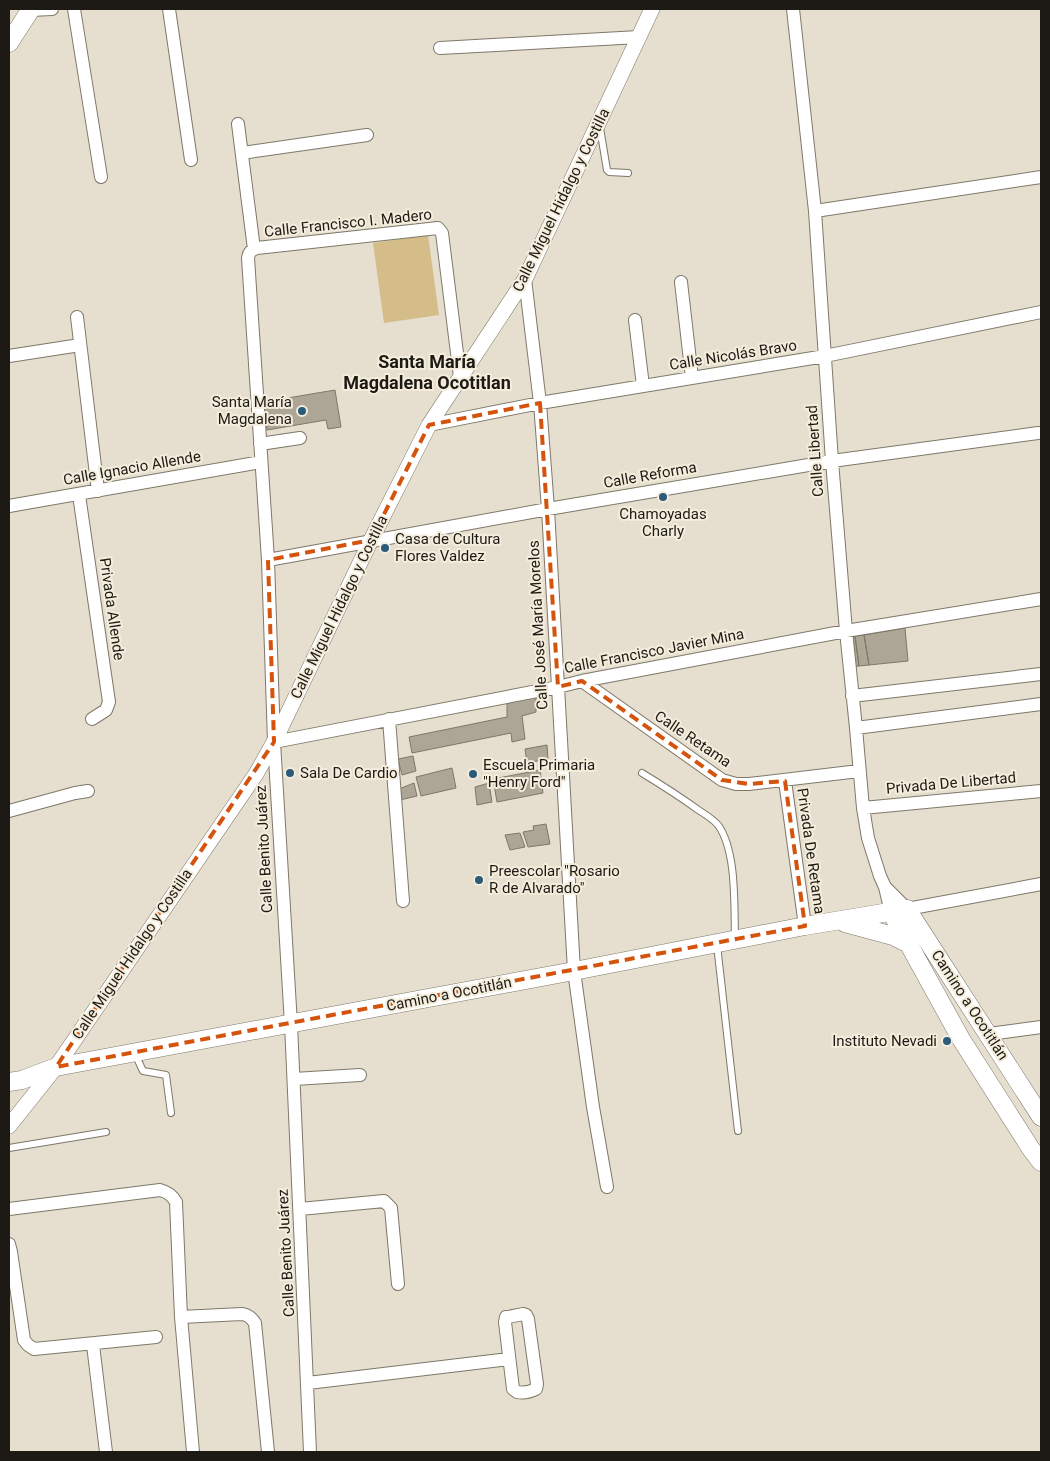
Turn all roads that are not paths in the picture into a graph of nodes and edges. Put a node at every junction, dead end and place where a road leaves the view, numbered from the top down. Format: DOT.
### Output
graph roads {
  1 [pos="52,9"];
  2 [pos="74,9"];
  3 [pos="168,9"];
  4 [pos="652,9"];
  5 [pos="793,9"];
  6 [pos="31,10"];
  7 [pos="639,37"];
  8 [pos="9,44"];
  9 [pos="440,48"];
  10 [pos="599,122"];
  11 [pos="238,124"];
  12 [pos="367,135"];
  13 [pos="242,153"];
  14 [pos="191,160"];
  15 [pos="628,173"];
  16 [pos="101,177"];
  17 [pos="1041,177"];
  18 [pos="815,211"];
  19 [pos="255,249"];
  20 [pos="525,279"];
  21 [pos="681,282"];
  22 [pos="1041,312"];
  23 [pos="77,317"];
  24 [pos="634,320"];
  25 [pos="80,345"];
  26 [pos="9,356"];
  27 [pos="825,356"];
  28 [pos="460,377"];
  29 [pos="692,378"];
  30 [pos="643,386"];
  31 [pos="540,404"];
  32 [pos="429,425"];
  33 [pos="1038,434"];
  34 [pos="300,438"];
  35 [pos="260,444"];
  36 [pos="832,461"];
  37 [pos="261,462"];
  38 [pos="98,491"];
  39 [pos="79,495"];
  40 [pos="9,506"];
  41 [pos="548,509"];
  42 [pos="371,540"];
  43 [pos="268,560"];
  44 [pos="1041,599"];
  45 [pos="846,631"];
  46 [pos="1041,674"];
  47 [pos="582,681"];
  48 [pos="558,687"];
  49 [pos="852,696"];
  50 [pos="1041,704"];
  51 [pos="92,719"];
  52 [pos="389,719"];
  53 [pos="856,728"];
  54 [pos="274,742"];
  55 [pos="859,771"];
  56 [pos="642,773"];
  57 [pos="785,781"];
  58 [pos="88,791"];
  59 [pos="1041,791"];
  60 [pos="863,808"];
  61 [pos="9,811"];
  62 [pos="1041,884"];
  63 [pos="402,901"];
  64 [pos="899,910"];
  65 [pos="834,921"];
  66 [pos="805,926"];
  67 [pos="735,940"];
  68 [pos="717,943"];
  69 [pos="909,944"];
  70 [pos="574,971"];
  71 [pos="291,1024"];
  72 [pos="1041,1027"];
  73 [pos="989,1034"];
  74 [pos="134,1053"];
  75 [pos="56,1067"];
  76 [pos="360,1076"];
  77 [pos="294,1079"];
  78 [pos="9,1082"];
  79 [pos="171,1113"];
  80 [pos="1040,1114"];
  81 [pos="10,1123"];
  82 [pos="738,1131"];
  83 [pos="106,1132"];
  84 [pos="9,1148"];
  85 [pos="1041,1162"];
  86 [pos="607,1187"];
  87 [pos="300,1209"];
  88 [pos="9,1210"];
  89 [pos="9,1244"];
  90 [pos="398,1284"];
  91 [pos="181,1317"];
  92 [pos="156,1338"];
  93 [pos="94,1344"];
  94 [pos="509,1359"];
  95 [pos="308,1383"];
  96 [pos="106,1452"];
  97 [pos="193,1452"];
  98 [pos="268,1452"];
  99 [pos="310,1452"];
  1 -- 6 [label="street"];
  2 -- 16 [label="street"];
  3 -- 14 [label="street"];
  4 -- 7 [label="street, Calle Miguel Hidalgo y Costilla"];
  5 -- 18 [label="street, Calle Libertad"];
  6 -- 8 [label="main road"];
  7 -- 9 [label="street"];
  7 -- 10 [label="street, Calle Miguel Hidalgo y Costilla"];
  10 -- 15 [label="lane"];
  10 -- 20 [label="street, Calle Miguel Hidalgo y Costilla"];
  11 -- 13 [label="street"];
  12 -- 13 [label="street"];
  13 -- 19 [label="street"];
  17 -- 18 [label="street"];
  18 -- 27 [label="street, Calle Libertad"];
  19 -- 28 [label="street, Calle Francisco I. Madero"];
  19 -- 35 [label="street, Calle Benito Juárez"];
  20 -- 28 [label="street, Calle Miguel Hidalgo y Costilla"];
  20 -- 31 [label="street, Calle José María Morelos"];
  21 -- 29 [label="street"];
  22 -- 27 [label="street, Calle Nicolás Bravo"];
  23 -- 25 [label="street"];
  24 -- 30 [label="street"];
  25 -- 26 [label="street"];
  25 -- 38 [label="street"];
  27 -- 29 [label="street, Calle Nicolás Bravo"];
  27 -- 36 [label="street, Calle Libertad"];
  28 -- 32 [label="street, Calle Miguel Hidalgo y Costilla"];
  29 -- 30 [label="street, Calle Nicolás Bravo"];
  30 -- 31 [label="street, Calle Nicolás Bravo"];
  31 -- 32 [label="street, Calle Nicolás Bravo"];
  31 -- 41 [label="street, Calle José María Morelos"];
  32 -- 42 [label="street, Calle Miguel Hidalgo y Costilla"];
  33 -- 36 [label="street, Calle Reforma"];
  34 -- 35 [label="street"];
  35 -- 37 [label="street, Calle Benito Juárez"];
  36 -- 41 [label="street, Calle Reforma"];
  36 -- 45 [label="street, Calle Libertad"];
  37 -- 38 [label="street, Calle Ignacio Allende"];
  37 -- 43 [label="street, Calle Benito Juárez"];
  38 -- 39 [label="street, Calle Ignacio Allende"];
  39 -- 40 [label="street, Calle Ignacio Allende"];
  39 -- 51 [label="street, Privada Allende"];
  41 -- 42 [label="street, Calle Reforma"];
  41 -- 48 [label="street, Calle José María Morelos"];
  42 -- 43 [label="street, Calle Reforma"];
  42 -- 54 [label="street, Calle Miguel Hidalgo y Costilla"];
  43 -- 54 [label="street, Calle Benito Juárez"];
  44 -- 45 [label="street, Calle Francisco Javier Mina"];
  45 -- 47 [label="street, Calle Francisco Javier Mina"];
  45 -- 49 [label="street, Calle Libertad"];
  46 -- 49 [label="street"];
  47 -- 48 [label="street, Calle Francisco Javier Mina"];
  47 -- 57 [label="street, Calle Retama"];
  48 -- 52 [label="street, Calle Francisco Javier Mina"];
  48 -- 70 [label="street, Calle José María Morelos"];
  49 -- 53 [label="street, Calle Libertad"];
  50 -- 53 [label="street"];
  52 -- 54 [label="street, Calle Francisco Javier Mina"];
  52 -- 63 [label="street"];
  53 -- 55 [label="street, Calle Libertad"];
  54 -- 71 [label="street, Calle Benito Juárez"];
  54 -- 75 [label="street, Calle Miguel Hidalgo y Costilla"];
  55 -- 57 [label="street, Calle Retama"];
  55 -- 60 [label="street, Calle Libertad"];
  56 -- 67 [label="lane"];
  57 -- 66 [label="street, Privada De Retama"];
  58 -- 61 [label="street"];
  59 -- 60 [label="street, Privada De Libertad"];
  60 -- 64 [label="street, Calle Libertad"];
  62 -- 64 [label="street"];
  64 -- 65 [label="main road, Camino a Ocotitlán"];
  64 -- 69 [label="main road, Camino a Ocotitlán"];
  64 -- 73 [label="main road, Camino a Ocotitlán"];
  65 -- 66 [label="main road, Camino a Ocotitlán"];
  65 -- 69 [label="main road"];
  66 -- 67 [label="main road, Camino a Ocotitlán"];
  67 -- 68 [label="main road, Camino a Ocotitlán"];
  68 -- 70 [label="main road, Camino a Ocotitlán"];
  68 -- 82 [label="lane"];
  69 -- 85 [label="main road, Camino a Ocotitlán"];
  70 -- 71 [label="main road, Camino a Ocotitlán"];
  70 -- 86 [label="street, Calle José María Morelos"];
  71 -- 74 [label="main road, Camino a Ocotitlán"];
  71 -- 77 [label="street, Calle Benito Juárez"];
  72 -- 73 [label="street"];
  73 -- 80 [label="main road, Camino a Ocotitlán"];
  74 -- 75 [label="main road, Camino a Ocotitlán"];
  74 -- 79 [label="lane"];
  75 -- 78 [label="main road, Camino a Ocotitlán"];
  75 -- 81 [label="street, Calle Miguel Hidalgo y Costilla"];
  76 -- 77 [label="street"];
  77 -- 87 [label="street, Calle Benito Juárez"];
  83 -- 84 [label="lane"];
  87 -- 90 [label="street"];
  87 -- 95 [label="street, Calle Benito Juárez"];
  88 -- 91 [label="street"];
  89 -- 93 [label="street"];
  91 -- 97 [label="street"];
  91 -- 98 [label="street"];
  92 -- 93 [label="street"];
  93 -- 96 [label="street"];
  94 -- 94 [label="street"];
  94 -- 95 [label="street"];
  95 -- 99 [label="street, Calle Benito Juárez"];
}
